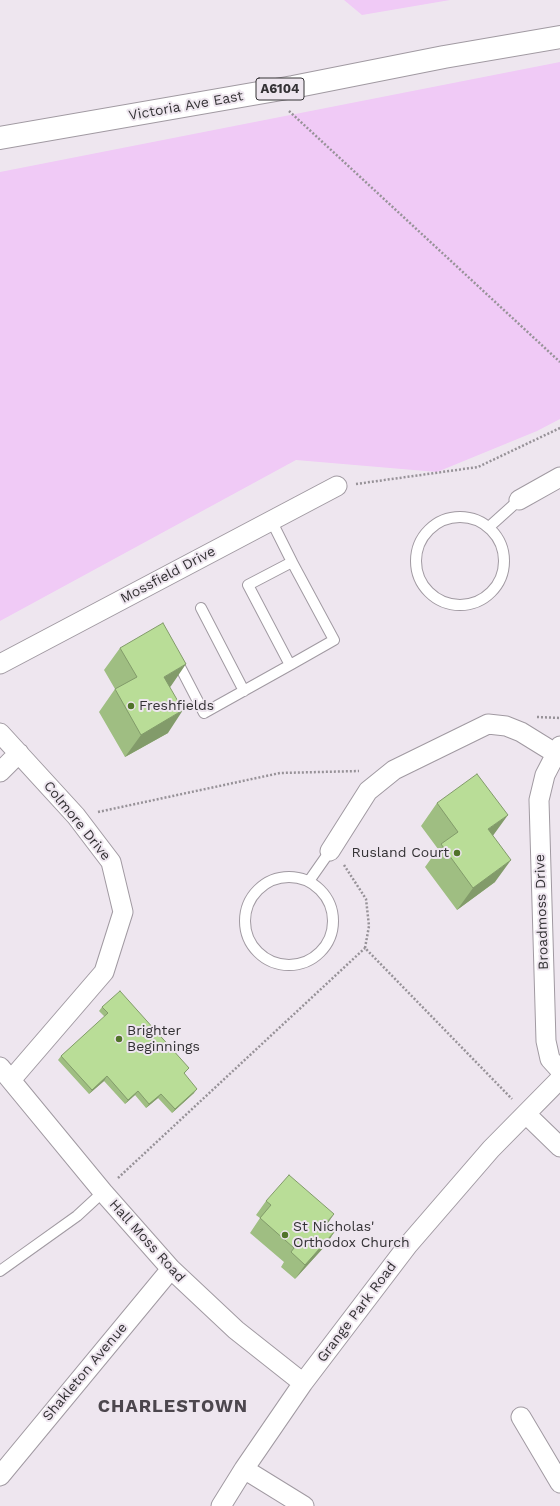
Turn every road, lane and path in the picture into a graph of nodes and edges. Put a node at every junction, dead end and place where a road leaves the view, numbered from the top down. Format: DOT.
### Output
graph roads {
  1 [pos="560,37"];
  2 [pos="268,91"];
  3 [pos="0,138"];
  4 [pos="560,362"];
  5 [pos="560,428"];
  6 [pos="560,477"];
  7 [pos="337,486"];
  8 [pos="519,500"];
  9 [pos="271,520"];
  10 [pos="489,528"];
  11 [pos="292,562"];
  12 [pos="201,608"];
  13 [pos="173,652"];
  14 [pos="0,664"];
  15 [pos="290,665"];
  16 [pos="244,691"];
  17 [pos="0,732"];
  18 [pos="558,750"];
  19 [pos="19,753"];
  20 [pos="394,770"];
  21 [pos="0,772"];
  22 [pos="76,816"];
  23 [pos="329,853"];
  24 [pos="309,881"];
  25 [pos="365,948"];
  26 [pos="560,1070"];
  27 [pos="5,1073"];
  28 [pos="560,1080"];
  29 [pos="526,1114"];
  30 [pos="560,1147"];
  31 [pos="103,1192"];
  32 [pos="171,1269"];
  33 [pos="0,1271"];
  34 [pos="304,1383"];
  35 [pos="521,1417"];
  36 [pos="244,1469"];
  37 [pos="0,1476"];
  38 [pos="560,1483"];
  39 [pos="221,1506"];
  40 [pos="304,1506"];
  1 -- 2 [label="main road, Victoria Ave East / A6104"];
  2 -- 3 [label="main road, Victoria Ave East / A6104"];
  2 -- 4 [label="path"];
  5 -- 7 [label="path"];
  6 -- 8 [label="street"];
  7 -- 9 [label="street, Mossfield Drive"];
  8 -- 10 [label="lane"];
  9 -- 11 [label="lane"];
  9 -- 14 [label="street, Mossfield Drive"];
  10 -- 10 [label="lane"];
  11 -- 15 [label="lane"];
  11 -- 15 [label="lane"];
  12 -- 16 [label="lane"];
  13 -- 16 [label="lane"];
  15 -- 16 [label="lane"];
  17 -- 19 [label="street, Colmore Drive"];
  18 -- 20 [label="street, Broadmoss Drive"];
  18 -- 26 [label="street, Broadmoss Drive"];
  19 -- 21 [label="street"];
  19 -- 22 [label="street, Colmore Drive"];
  20 -- 22 [label="path"];
  20 -- 23 [label="street, Broadmoss Drive"];
  22 -- 27 [label="street, Colmore Drive"];
  23 -- 24 [label="lane"];
  23 -- 25 [label="path"];
  24 -- 24 [label="lane"];
  25 -- 29 [label="path"];
  25 -- 31 [label="path"];
  27 -- 31 [label="street, Hall Moss Road"];
  28 -- 29 [label="street, Grange Park Road"];
  29 -- 30 [label="street"];
  29 -- 34 [label="street, Grange Park Road"];
  31 -- 32 [label="street, Hall Moss Road"];
  31 -- 33 [label="lane"];
  32 -- 34 [label="street, Hall Moss Road"];
  32 -- 37 [label="street, Shakleton Avenue"];
  34 -- 36 [label="street, Grange Park Road"];
  35 -- 38 [label="street"];
  36 -- 39 [label="street, Grange Park Road"];
  36 -- 40 [label="street"];
}
